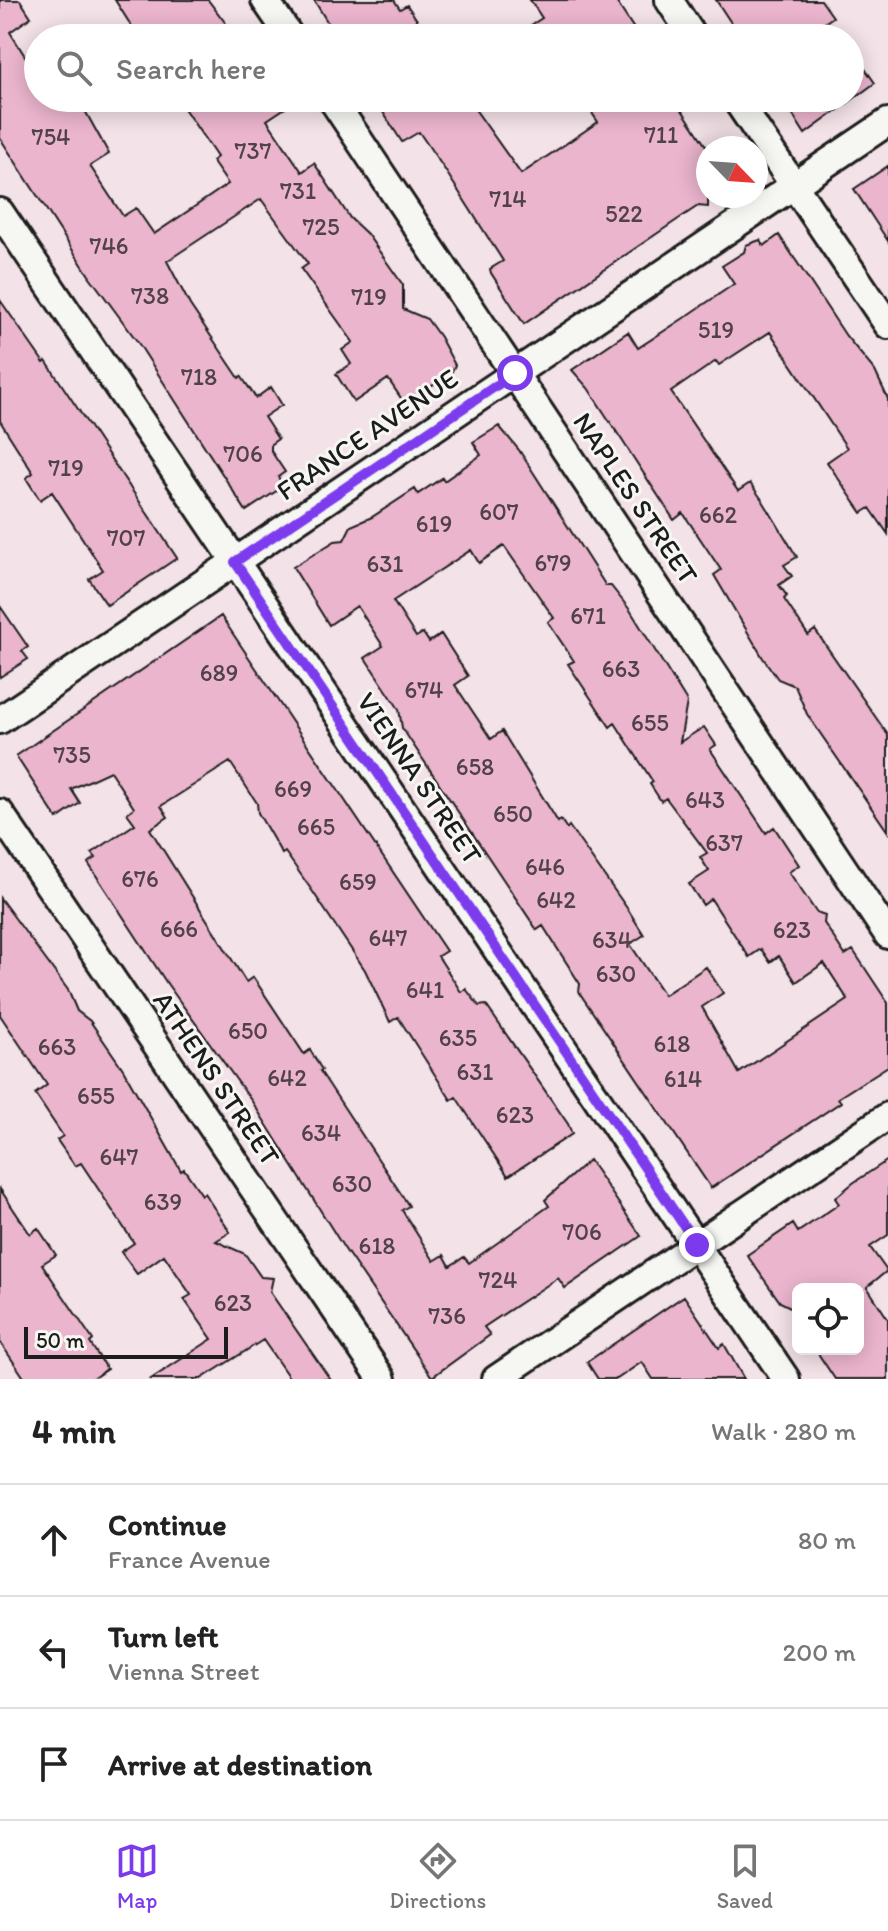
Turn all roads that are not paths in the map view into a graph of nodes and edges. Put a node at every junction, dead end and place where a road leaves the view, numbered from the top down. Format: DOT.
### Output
graph roads {
  1 [pos="265,0"];
  2 [pos="669,0"];
  3 [pos="281,24"];
  4 [pos="685,24"];
  5 [pos="340,112"];
  6 [pos="744,112"];
  7 [pos="888,122"];
  8 [pos="793,185"];
  9 [pos="0,212"];
  10 [pos="888,325"];
  11 [pos="515,373"];
  12 [pos="235,562"];
  13 [pos="0,720"];
  14 [pos="0,813"];
  15 [pos="888,935"];
  16 [pos="888,1116"];
  17 [pos="697,1245"];
  18 [pos="382,1379"];
  19 [pos="496,1379"];
  20 [pos="786,1379"];
  1 -- 3 [label="street"];
  2 -- 4 [label="street"];
  5 -- 11 [label="street, NAPLES STREET"];
  6 -- 8 [label="street"];
  7 -- 8 [label="street, FRANCE AVENUE"];
  8 -- 10 [label="street"];
  8 -- 11 [label="street, FRANCE AVENUE"];
  9 -- 12 [label="street, VIENNA STREET"];
  11 -- 12 [label="street, FRANCE AVENUE"];
  11 -- 15 [label="street, NAPLES STREET"];
  12 -- 13 [label="street, FRANCE AVENUE"];
  12 -- 17 [label="street, VIENNA STREET"];
  14 -- 18 [label="street, ATHENS STREET"];
  16 -- 17 [label="street"];
  17 -- 19 [label="street"];
  17 -- 20 [label="street, VIENNA STREET"];
}
